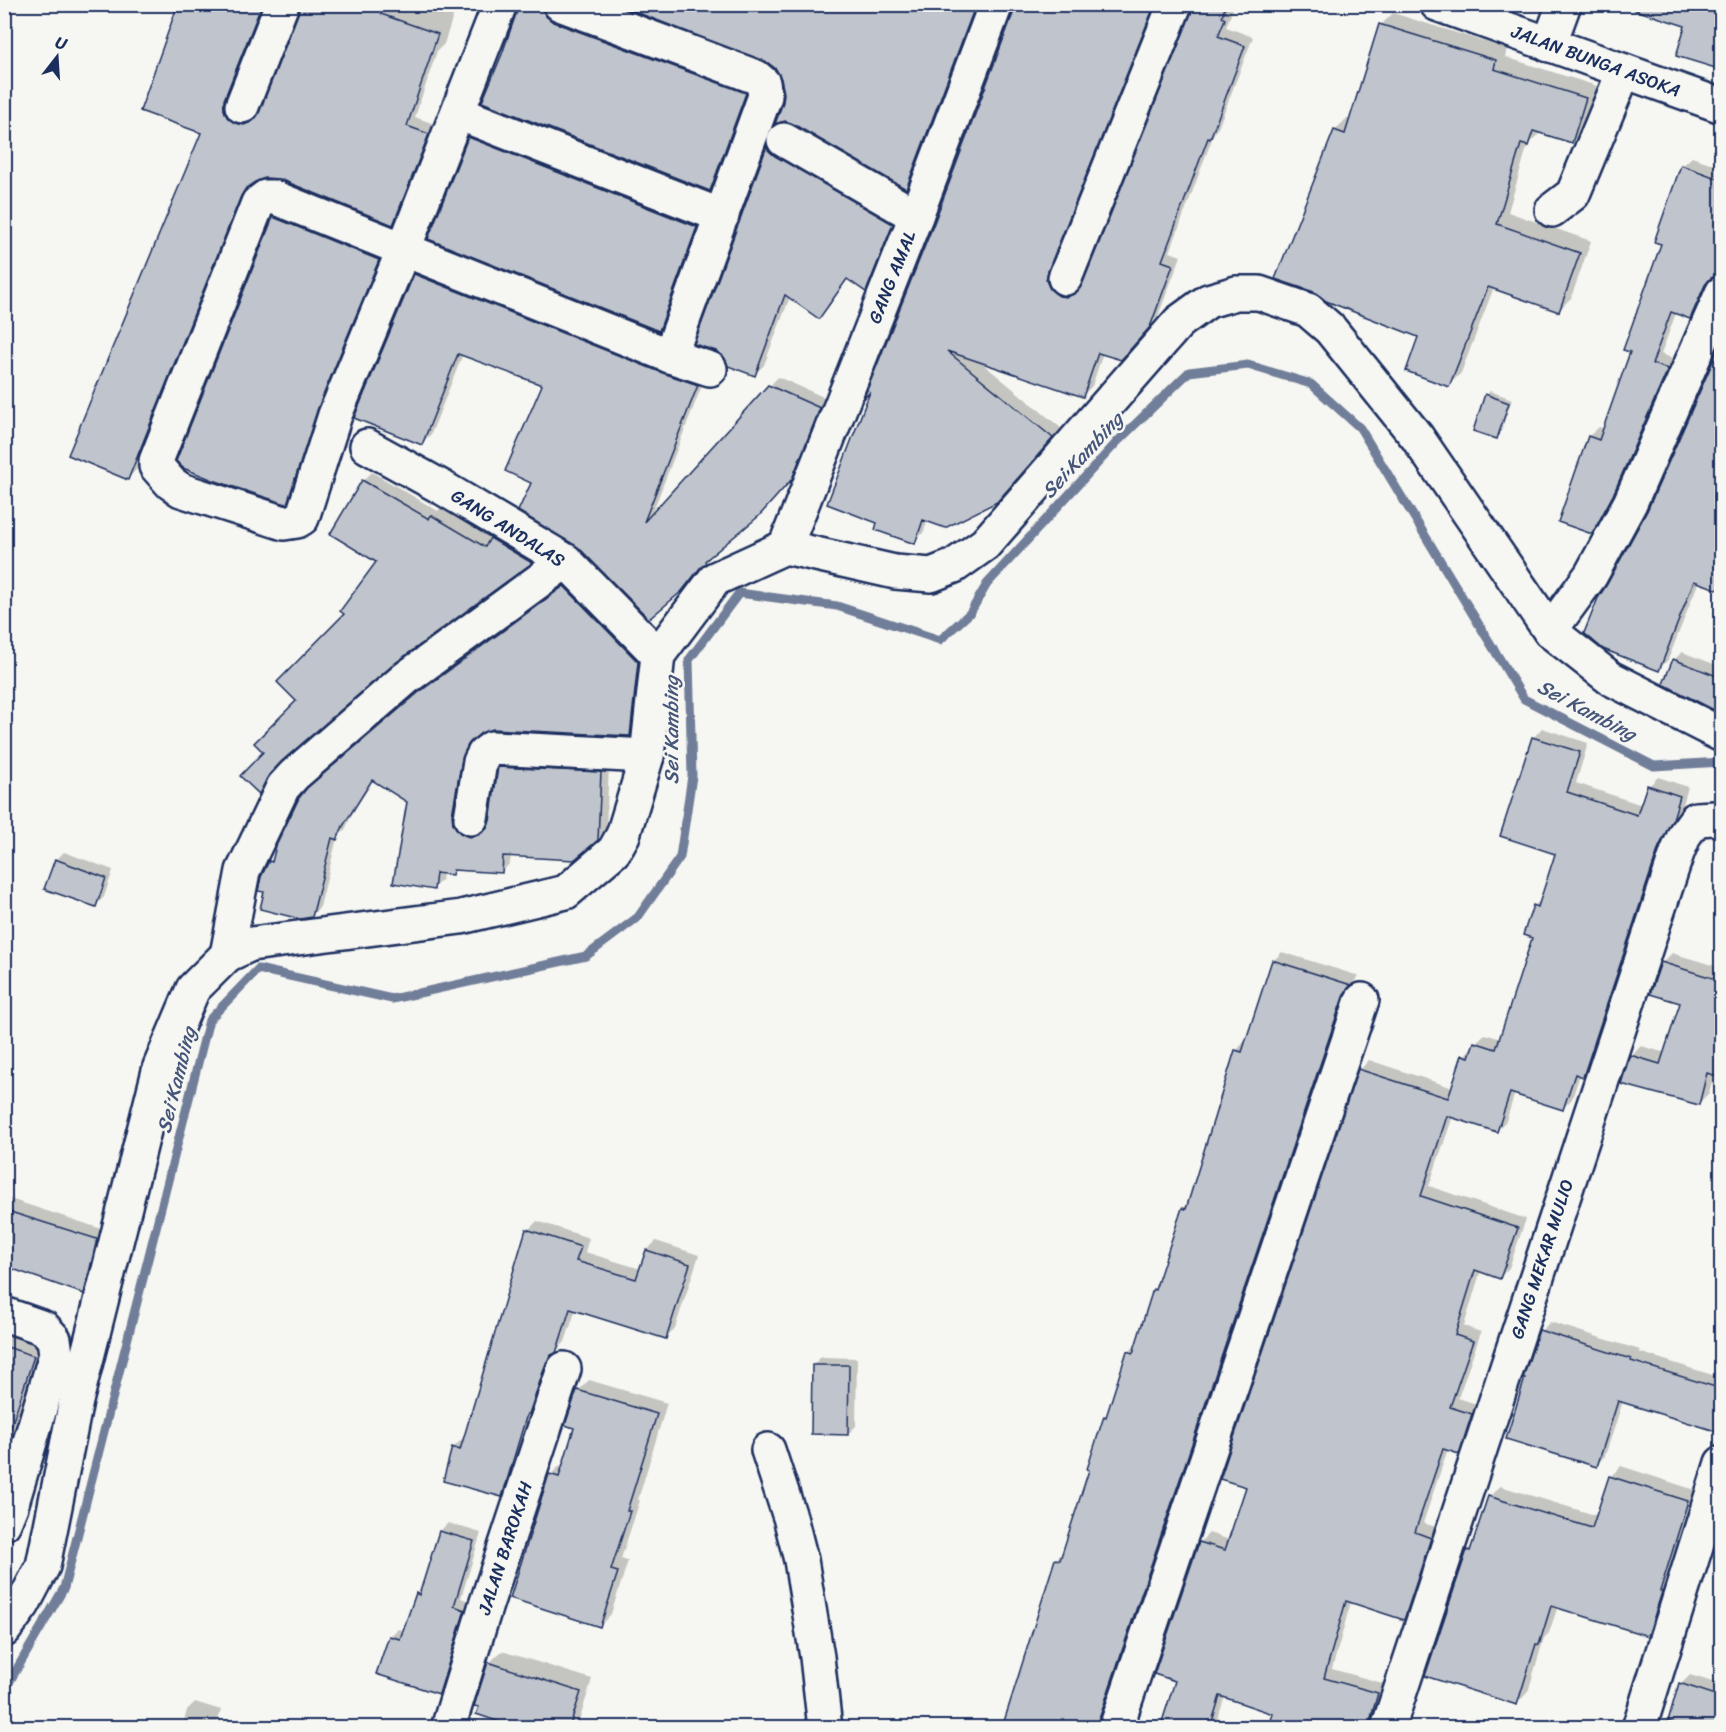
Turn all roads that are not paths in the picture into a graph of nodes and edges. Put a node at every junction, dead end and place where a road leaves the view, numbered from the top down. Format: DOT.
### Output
graph roads {
  1 [pos="282,4"];
  2 [pos="500,4"];
  3 [pos="560,4"];
  4 [pos="996,4"];
  5 [pos="1175,4"];
  6 [pos="1437,4"];
  7 [pos="1564,4"];
  8 [pos="1549,45"];
  9 [pos="1624,71"];
  10 [pos="242,106"];
  11 [pos="1722,106"];
  12 [pos="458,113"];
  13 [pos="784,140"];
  14 [pos="1552,210"];
  15 [pos="722,216"];
  16 [pos="916,216"];
  17 [pos="403,251"];
  18 [pos="1065,278"];
  19 [pos="1722,293"];
  20 [pos="669,356"];
  21 [pos="710,369"];
  22 [pos="367,446"];
  23 [pos="785,547"];
  24 [pos="566,561"];
  25 [pos="1550,631"];
  26 [pos="658,655"];
  27 [pos="1722,735"];
  28 [pos="647,756"];
  29 [pos="471,818"];
  30 [pos="1722,819"];
  31 [pos="227,955"];
  32 [pos="1362,1000"];
  33 [pos="4,1314"];
  34 [pos="564,1369"];
  35 [pos="768,1450"];
  36 [pos="1722,1463"];
  37 [pos="7,1511"];
  38 [pos="4,1630"];
  39 [pos="448,1728"];
  40 [pos="825,1728"];
  41 [pos="1116,1728"];
  42 [pos="1388,1728"];
  43 [pos="1639,1728"];
  1 -- 10 [label="street"];
  2 -- 12 [label="street"];
  3 -- 15 [label="street"];
  4 -- 16 [label="street, GANG AMAL"];
  5 -- 18 [label="street"];
  6 -- 8 [label="street, JALAN BUNGA ASOKA"];
  7 -- 8 [label="street"];
  8 -- 9 [label="street, JALAN BUNGA ASOKA"];
  9 -- 11 [label="street, JALAN BUNGA ASOKA"];
  9 -- 14 [label="street"];
  12 -- 15 [label="street"];
  12 -- 17 [label="street"];
  13 -- 16 [label="street"];
  15 -- 20 [label="street"];
  16 -- 23 [label="street, GANG AMAL"];
  17 -- 17 [label="street"];
  17 -- 20 [label="street"];
  19 -- 25 [label="street"];
  20 -- 21 [label="street"];
  22 -- 24 [label="street, GANG ANDALAS"];
  23 -- 25 [label="street"];
  23 -- 26 [label="street"];
  24 -- 26 [label="street, GANG ANDALAS"];
  24 -- 31 [label="street"];
  25 -- 27 [label="street"];
  26 -- 28 [label="street"];
  28 -- 29 [label="street"];
  28 -- 31 [label="street"];
  30 -- 42 [label="street, GANG MEKAR MULIO"];
  31 -- 38 [label="street"];
  32 -- 41 [label="street"];
  33 -- 37 [label="street"];
  34 -- 39 [label="street, JALAN BAROKAH"];
  35 -- 40 [label="street"];
  36 -- 43 [label="street"];
}
